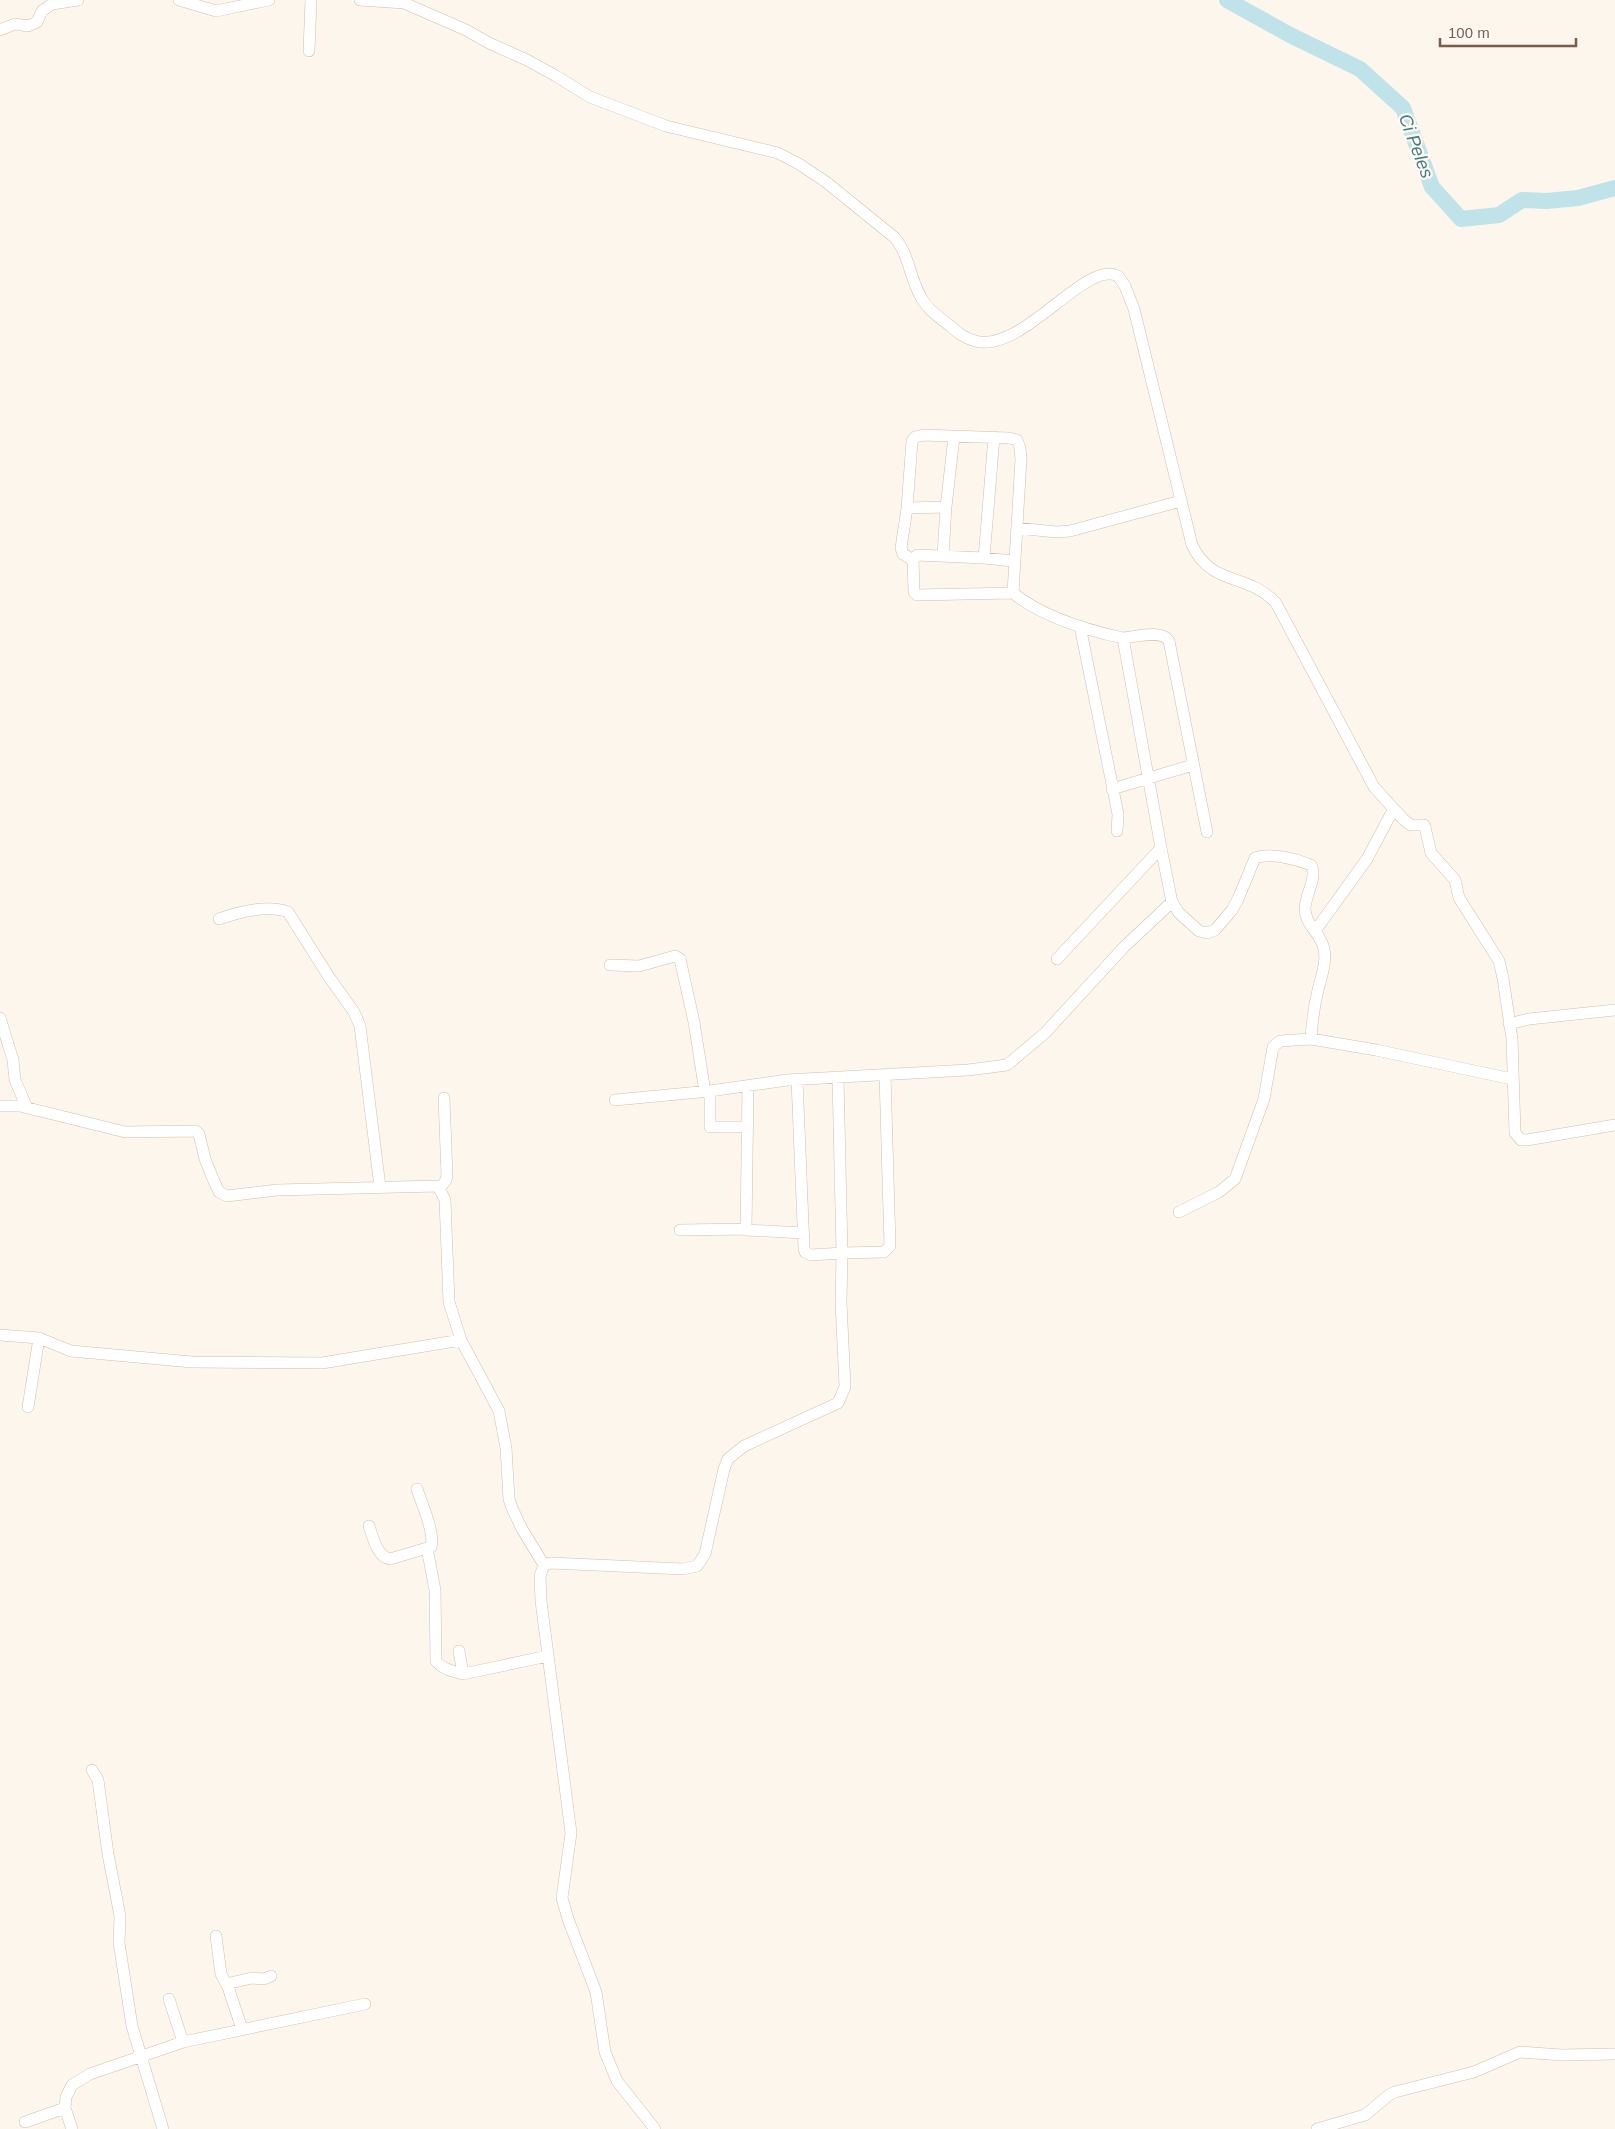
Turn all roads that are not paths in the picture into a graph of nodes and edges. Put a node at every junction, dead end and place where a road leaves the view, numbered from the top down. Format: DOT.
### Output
graph roads {
  1 [pos="78,0"];
  2 [pos="178,0"];
  3 [pos="269,0"];
  4 [pos="311,0"];
  5 [pos="360,0"];
  6 [pos="0,30"];
  7 [pos="309,51"];
  8 [pos="954,437"];
  9 [pos="994,437"];
  10 [pos="1181,501"];
  11 [pos="907,508"];
  12 [pos="946,508"];
  13 [pos="1017,528"];
  14 [pos="943,556"];
  15 [pos="984,558"];
  16 [pos="913,560"];
  17 [pos="1013,561"];
  18 [pos="1013,593"];
  19 [pos="1080,626"];
  20 [pos="1124,638"];
  21 [pos="1193,765"];
  22 [pos="1148,778"];
  23 [pos="1112,789"];
  24 [pos="1393,810"];
  25 [pos="1118,830"];
  26 [pos="1207,832"];
  27 [pos="1160,848"];
  28 [pos="1172,902"];
  29 [pos="219,919"];
  30 [pos="1315,931"];
  31 [pos="1057,959"];
  32 [pos="610,965"];
  33 [pos="1615,1010"];
  34 [pos="0,1018"];
  35 [pos="1509,1024"];
  36 [pos="1311,1039"];
  37 [pos="884,1075"];
  38 [pos="838,1077"];
  39 [pos="1512,1079"];
  40 [pos="797,1080"];
  41 [pos="748,1086"];
  42 [pos="707,1092"];
  43 [pos="444,1098"];
  44 [pos="615,1100"];
  45 [pos="0,1106"];
  46 [pos="27,1108"];
  47 [pos="1615,1125"];
  48 [pos="747,1127"];
  49 [pos="380,1187"];
  50 [pos="440,1188"];
  51 [pos="1179,1212"];
  52 [pos="746,1229"];
  53 [pos="680,1230"];
  54 [pos="804,1233"];
  55 [pos="842,1253"];
  56 [pos="0,1336"];
  57 [pos="40,1338"];
  58 [pos="460,1340"];
  59 [pos="28,1406"];
  60 [pos="418,1489"];
  61 [pos="369,1526"];
  62 [pos="427,1548"];
  63 [pos="544,1565"];
  64 [pos="459,1651"];
  65 [pos="548,1656"];
  66 [pos="463,1674"];
  67 [pos="92,1770"];
  68 [pos="216,1936"];
  69 [pos="271,1976"];
  70 [pos="226,1984"];
  71 [pos="169,1999"];
  72 [pos="365,2004"];
  73 [pos="242,2030"];
  74 [pos="183,2042"];
  75 [pos="1615,2054"];
  76 [pos="140,2057"];
  77 [pos="65,2108"];
  78 [pos="25,2122"];
  79 [pos="72,2129"];
  80 [pos="163,2129"];
  81 [pos="655,2129"];
  82 [pos="1317,2129"];
  1 -- 6 [label="street"];
  2 -- 3 [label="street"];
  4 -- 7 [label="street"];
  5 -- 10 [label="street"];
  8 -- 9 [label="street"];
  8 -- 11 [label="street"];
  8 -- 12 [label="street"];
  9 -- 13 [label="street"];
  9 -- 15 [label="street"];
  10 -- 13 [label="street"];
  10 -- 24 [label="street"];
  11 -- 12 [label="street"];
  11 -- 16 [label="street"];
  12 -- 14 [label="street"];
  13 -- 17 [label="street"];
  14 -- 15 [label="street"];
  14 -- 16 [label="street"];
  15 -- 17 [label="street"];
  16 -- 18 [label="street"];
  17 -- 18 [label="street"];
  18 -- 19 [label="street"];
  19 -- 20 [label="street"];
  19 -- 23 [label="street"];
  20 -- 21 [label="street"];
  20 -- 22 [label="street"];
  21 -- 22 [label="street"];
  21 -- 26 [label="street"];
  22 -- 23 [label="street"];
  22 -- 27 [label="street"];
  23 -- 25 [label="street"];
  24 -- 30 [label="street"];
  24 -- 35 [label="street"];
  27 -- 28 [label="street"];
  27 -- 31 [label="street"];
  28 -- 30 [label="street"];
  28 -- 37 [label="street"];
  29 -- 49 [label="street"];
  30 -- 36 [label="street"];
  32 -- 42 [label="street"];
  33 -- 35 [label="street"];
  34 -- 46 [label="street"];
  35 -- 39 [label="street"];
  36 -- 39 [label="street"];
  36 -- 51 [label="street"];
  37 -- 38 [label="street"];
  37 -- 55 [label="street"];
  38 -- 40 [label="street"];
  38 -- 55 [label="street"];
  39 -- 47 [label="street"];
  40 -- 41 [label="street"];
  40 -- 54 [label="street"];
  41 -- 42 [label="street"];
  41 -- 48 [label="street"];
  42 -- 44 [label="street"];
  42 -- 48 [label="street"];
  43 -- 50 [label="street"];
  45 -- 46 [label="street"];
  46 -- 49 [label="street"];
  48 -- 52 [label="street"];
  49 -- 50 [label="street"];
  50 -- 58 [label="street"];
  52 -- 53 [label="street"];
  52 -- 54 [label="street"];
  54 -- 55 [label="street"];
  55 -- 63 [label="street"];
  56 -- 57 [label="street"];
  57 -- 58 [label="street"];
  57 -- 59 [label="street"];
  58 -- 63 [label="street"];
  60 -- 62 [label="street"];
  61 -- 62 [label="street"];
  62 -- 66 [label="street"];
  63 -- 65 [label="street"];
  64 -- 66 [label="street"];
  65 -- 66 [label="street"];
  65 -- 81 [label="street"];
  67 -- 76 [label="street"];
  68 -- 70 [label="street"];
  69 -- 70 [label="street"];
  70 -- 73 [label="street"];
  71 -- 74 [label="street"];
  72 -- 73 [label="street"];
  73 -- 74 [label="street"];
  74 -- 76 [label="street"];
  75 -- 82 [label="street"];
  76 -- 77 [label="street"];
  76 -- 80 [label="street"];
  77 -- 78 [label="street"];
  77 -- 79 [label="street"];
}
